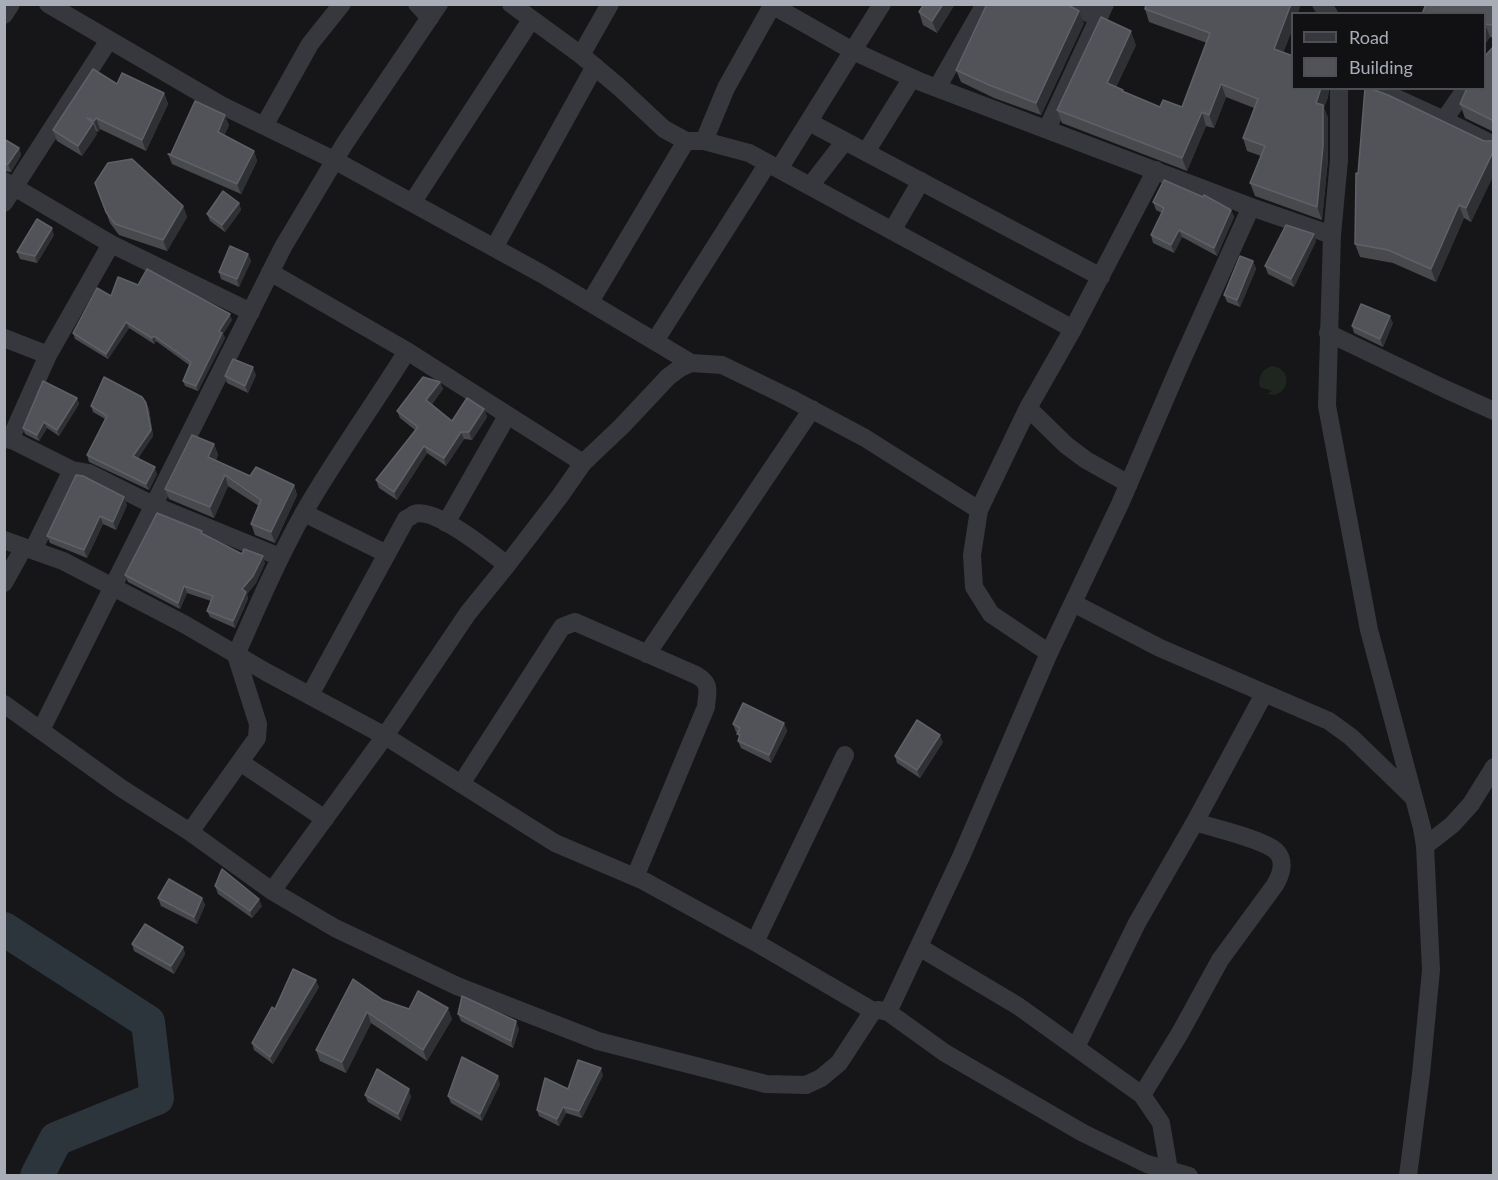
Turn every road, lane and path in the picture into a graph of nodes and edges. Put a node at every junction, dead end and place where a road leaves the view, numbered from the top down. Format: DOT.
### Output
graph roads {
  1 [pos="48,4"];
  2 [pos="417,4"];
  3 [pos="610,4"];
  4 [pos="882,4"];
  5 [pos="986,4"];
  6 [pos="1070,4"];
  7 [pos="772,5"];
  8 [pos="334,7"];
  9 [pos="435,11"];
  10 [pos="525,11"];
  11 [pos="1102,11"];
  12 [pos="109,40"];
  13 [pos="853,51"];
  14 [pos="588,60"];
  15 [pos="912,78"];
  16 [pos="937,88"];
  17 [pos="1340,90"];
  18 [pos="1378,90"];
  19 [pos="1465,90"];
  20 [pos="1444,120"];
  21 [pos="808,122"];
  22 [pos="264,126"];
  23 [pos="1047,129"];
  24 [pos="695,141"];
  25 [pos="845,141"];
  26 [pos="1494,145"];
  27 [pos="866,152"];
  28 [pos="334,160"];
  29 [pos="774,166"];
  30 [pos="1156,170"];
  31 [pos="921,181"];
  32 [pos="9,184"];
  33 [pos="810,186"];
  34 [pos="4,203"];
  35 [pos="412,203"];
  36 [pos="1251,207"];
  37 [pos="892,231"];
  38 [pos="1332,235"];
  39 [pos="111,244"];
  40 [pos="494,248"];
  41 [pos="270,272"];
  42 [pos="1101,277"];
  43 [pos="590,302"];
  44 [pos="251,312"];
  45 [pos="1073,329"];
  46 [pos="1328,333"];
  47 [pos="4,338"];
  48 [pos="655,341"];
  49 [pos="406,351"];
  50 [pos="48,355"];
  51 [pos="691,363"];
  52 [pos="1028,408"];
  53 [pos="812,409"];
  54 [pos="1494,411"];
  55 [pos="507,416"];
  56 [pos="7,438"];
  57 [pos="583,463"];
  58 [pos="72,470"];
  59 [pos="1129,484"];
  60 [pos="153,505"];
  61 [pos="979,510"];
  62 [pos="304,513"];
  63 [pos="446,523"];
  64 [pos="4,540"];
  65 [pos="29,549"];
  66 [pos="387,554"];
  67 [pos="280,557"];
  68 [pos="507,565"];
  69 [pos="4,583"];
  70 [pos="112,587"];
  71 [pos="1073,603"];
  72 [pos="1049,653"];
  73 [pos="647,654"];
  74 [pos="236,655"];
  75 [pos="1264,694"];
  76 [pos="310,695"];
  77 [pos="4,704"];
  78 [pos="41,730"];
  79 [pos="386,736"];
  80 [pos="845,755"];
  81 [pos="240,762"];
  82 [pos="1494,767"];
  83 [pos="461,784"];
  84 [pos="1413,797"];
  85 [pos="325,819"];
  86 [pos="1195,822"];
  87 [pos="190,832"];
  88 [pos="1425,846"];
  89 [pos="635,877"];
  90 [pos="272,891"];
  91 [pos="755,942"];
  92 [pos="919,947"];
  93 [pos="880,1012"];
  94 [pos="1076,1047"];
  95 [pos="1142,1095"];
  96 [pos="1169,1170"];
  97 [pos="1189,1176"];
  98 [pos="1408,1176"];
  1 -- 12 [label="street"];
  2 -- 9 [label="street"];
  3 -- 14 [label="street"];
  4 -- 13 [label="street"];
  5 -- 16 [label="street"];
  6 -- 11 [label="street"];
  7 -- 13 [label="street"];
  7 -- 24 [label="street"];
  8 -- 22 [label="street"];
  9 -- 28 [label="street"];
  10 -- 14 [label="street"];
  10 -- 35 [label="street"];
  11 -- 23 [label="street"];
  12 -- 22 [label="street"];
  12 -- 32 [label="street"];
  13 -- 15 [label="street"];
  13 -- 21 [label="street"];
  14 -- 24 [label="street"];
  14 -- 40 [label="street"];
  15 -- 16 [label="street"];
  15 -- 27 [label="street"];
  16 -- 23 [label="street"];
  17 -- 38 [label="street"];
  18 -- 20 [label="street"];
  19 -- 20 [label="street"];
  20 -- 26 [label="street"];
  21 -- 25 [label="street"];
  21 -- 29 [label="street"];
  22 -- 28 [label="street"];
  23 -- 30 [label="street"];
  24 -- 29 [label="street"];
  24 -- 43 [label="street"];
  25 -- 27 [label="street"];
  25 -- 33 [label="street"];
  27 -- 31 [label="street"];
  28 -- 35 [label="street"];
  28 -- 41 [label="street"];
  29 -- 33 [label="street"];
  29 -- 48 [label="street"];
  30 -- 36 [label="street"];
  30 -- 42 [label="street"];
  31 -- 37 [label="street"];
  31 -- 42 [label="street"];
  32 -- 34 [label="street"];
  32 -- 39 [label="street"];
  33 -- 37 [label="street"];
  35 -- 40 [label="street"];
  36 -- 38 [label="street"];
  36 -- 59 [label="street"];
  37 -- 45 [label="street"];
  38 -- 46 [label="street"];
  39 -- 44 [label="street"];
  39 -- 50 [label="street"];
  40 -- 43 [label="street"];
  41 -- 44 [label="street"];
  41 -- 49 [label="street"];
  42 -- 45 [label="street"];
  43 -- 48 [label="street"];
  44 -- 60 [label="street"];
  45 -- 52 [label="street"];
  46 -- 54 [label="street"];
  46 -- 84 [label="street"];
  47 -- 50 [label="street"];
  48 -- 51 [label="street"];
  49 -- 55 [label="street"];
  49 -- 62 [label="street"];
  50 -- 56 [label="street"];
  51 -- 53 [label="street"];
  51 -- 57 [label="street"];
  52 -- 59 [label="street"];
  52 -- 61 [label="street"];
  53 -- 61 [label="street"];
  53 -- 73 [label="street"];
  55 -- 57 [label="street"];
  55 -- 63 [label="street"];
  56 -- 58 [label="street"];
  57 -- 68 [label="street"];
  58 -- 60 [label="street"];
  58 -- 65 [label="street"];
  59 -- 71 [label="street"];
  60 -- 67 [label="street"];
  60 -- 70 [label="street"];
  61 -- 72 [label="street"];
  62 -- 66 [label="street"];
  62 -- 67 [label="street"];
  63 -- 66 [label="street"];
  63 -- 68 [label="street"];
  64 -- 65 [label="street"];
  65 -- 69 [label="street"];
  65 -- 70 [label="street"];
  66 -- 76 [label="street"];
  67 -- 74 [label="street"];
  68 -- 79 [label="street"];
  70 -- 74 [label="street"];
  70 -- 78 [label="street"];
  71 -- 72 [label="street"];
  71 -- 75 [label="street"];
  72 -- 92 [label="street"];
  73 -- 83 [label="street"];
  73 -- 89 [label="street"];
  74 -- 76 [label="street"];
  74 -- 81 [label="street"];
  75 -- 84 [label="street"];
  75 -- 86 [label="street"];
  76 -- 79 [label="street"];
  77 -- 78 [label="street"];
  78 -- 87 [label="street"];
  79 -- 83 [label="street"];
  79 -- 85 [label="street"];
  80 -- 91 [label="street"];
  81 -- 85 [label="street"];
  81 -- 87 [label="street"];
  82 -- 88 [label="street"];
  83 -- 89 [label="street"];
  84 -- 88 [label="street"];
  85 -- 90 [label="street"];
  86 -- 94 [label="street"];
  86 -- 95 [label="street"];
  87 -- 90 [label="street"];
  88 -- 98 [label="street"];
  89 -- 91 [label="street"];
  90 -- 93 [label="street"];
  91 -- 93 [label="street"];
  92 -- 93 [label="street"];
  92 -- 94 [label="street"];
  93 -- 96 [label="street"];
  94 -- 95 [label="street"];
  95 -- 96 [label="street"];
  96 -- 97 [label="street"];
}
